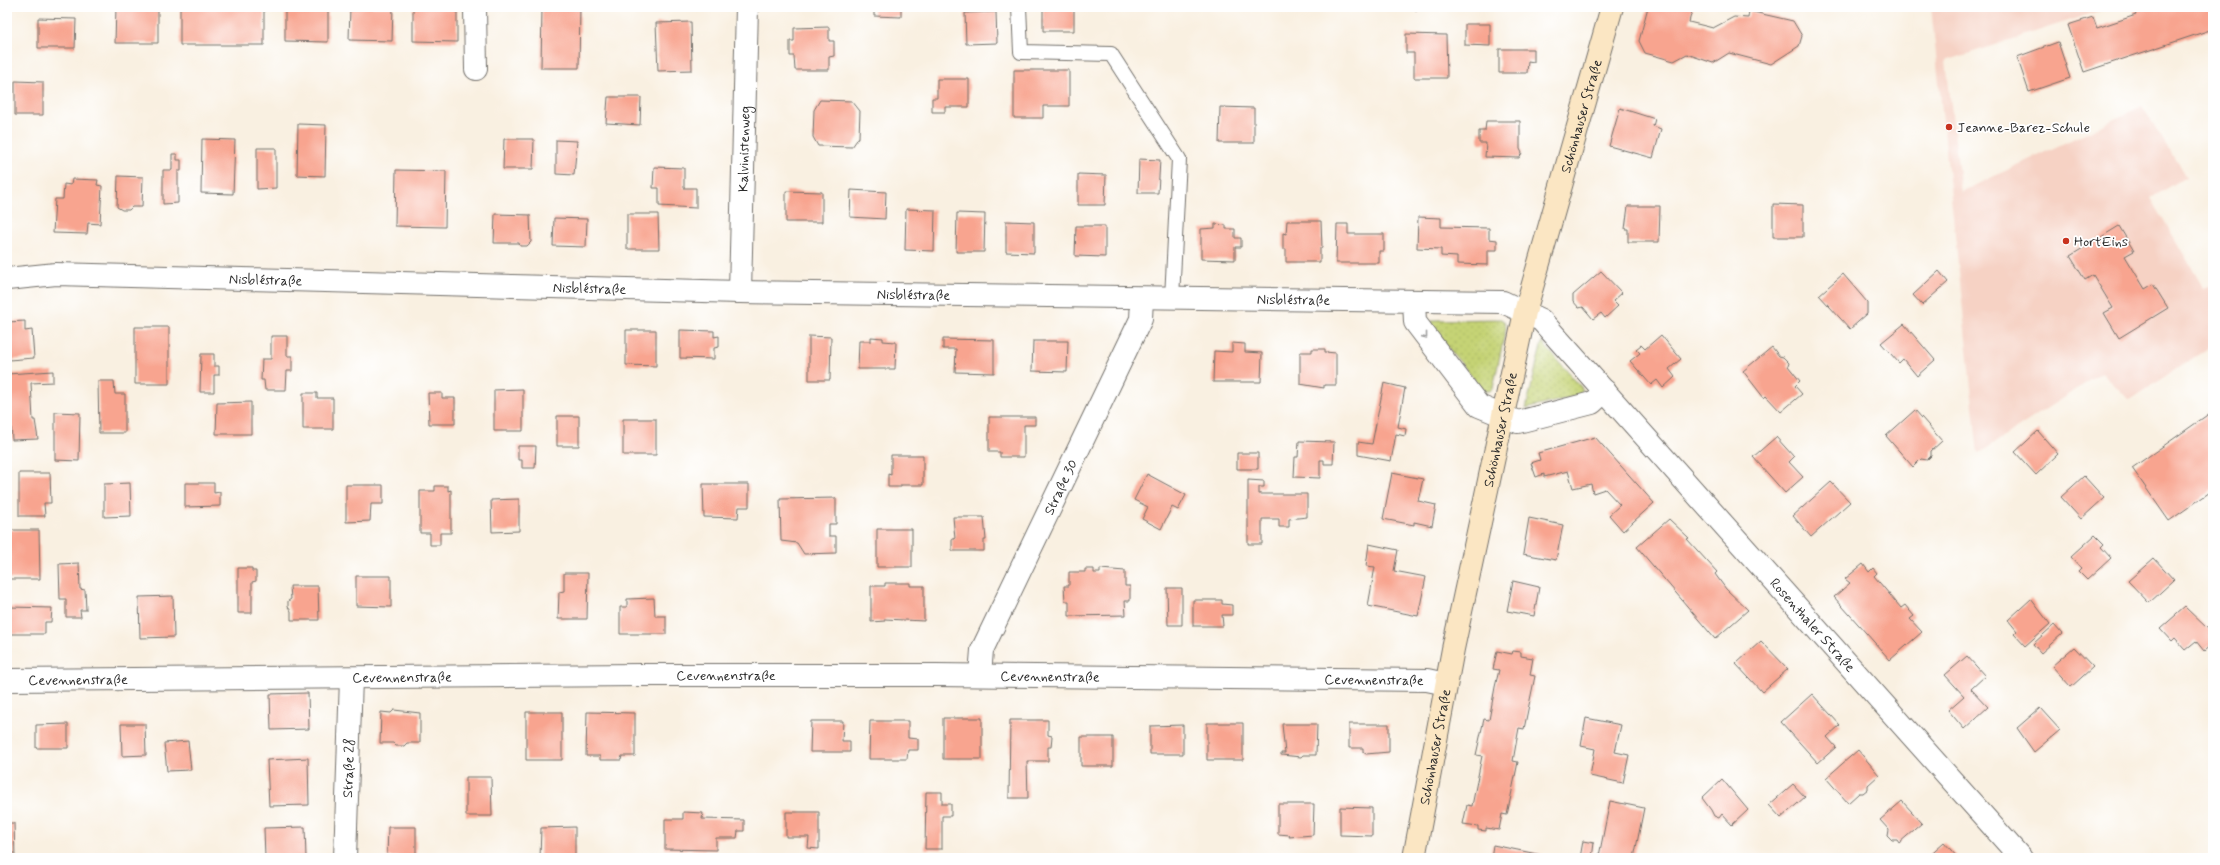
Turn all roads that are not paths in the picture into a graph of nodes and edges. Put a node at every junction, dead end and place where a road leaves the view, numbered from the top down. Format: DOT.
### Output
graph roads {
  1 [pos="475,7"];
  2 [pos="747,7"];
  3 [pos="1019,7"];
  4 [pos="1612,7"];
  5 [pos="476,69"];
  6 [pos="7,279"];
  7 [pos="740,292"];
  8 [pos="1172,298"];
  9 [pos="1142,299"];
  10 [pos="1414,301"];
  11 [pos="1525,312"];
  12 [pos="1605,391"];
  13 [pos="1501,416"];
  14 [pos="980,676"];
  15 [pos="351,678"];
  16 [pos="7,680"];
  17 [pos="1446,684"];
  18 [pos="345,858"];
  19 [pos="1414,858"];
  20 [pos="2021,858"];
  1 -- 5 [label="street"];
  2 -- 7 [label="street, Kalvinistenweg"];
  3 -- 8 [label="lane"];
  4 -- 11 [label="street, Schönhauser Straße"];
  6 -- 7 [label="street, Nisbléstraße"];
  7 -- 9 [label="street, Nisbléstraße"];
  8 -- 9 [label="street, Nisbléstraße"];
  8 -- 10 [label="street, Nisbléstraße"];
  9 -- 14 [label="street, Straße 30"];
  10 -- 11 [label="street, Nisbléstraße"];
  10 -- 13 [label="street, one-way"];
  11 -- 12 [label="street, Rosenthaler Straße"];
  11 -- 13 [label="street, Schönhauser Straße"];
  12 -- 13 [label="street"];
  12 -- 20 [label="street, Rosenthaler Straße"];
  13 -- 17 [label="street, Schönhauser Straße"];
  14 -- 15 [label="street, Cevennenstraße"];
  14 -- 17 [label="street, Cevennenstraße"];
  15 -- 16 [label="street, Cevennenstraße"];
  15 -- 18 [label="street, Straße 28"];
  17 -- 19 [label="street, Schönhauser Straße"];
}
